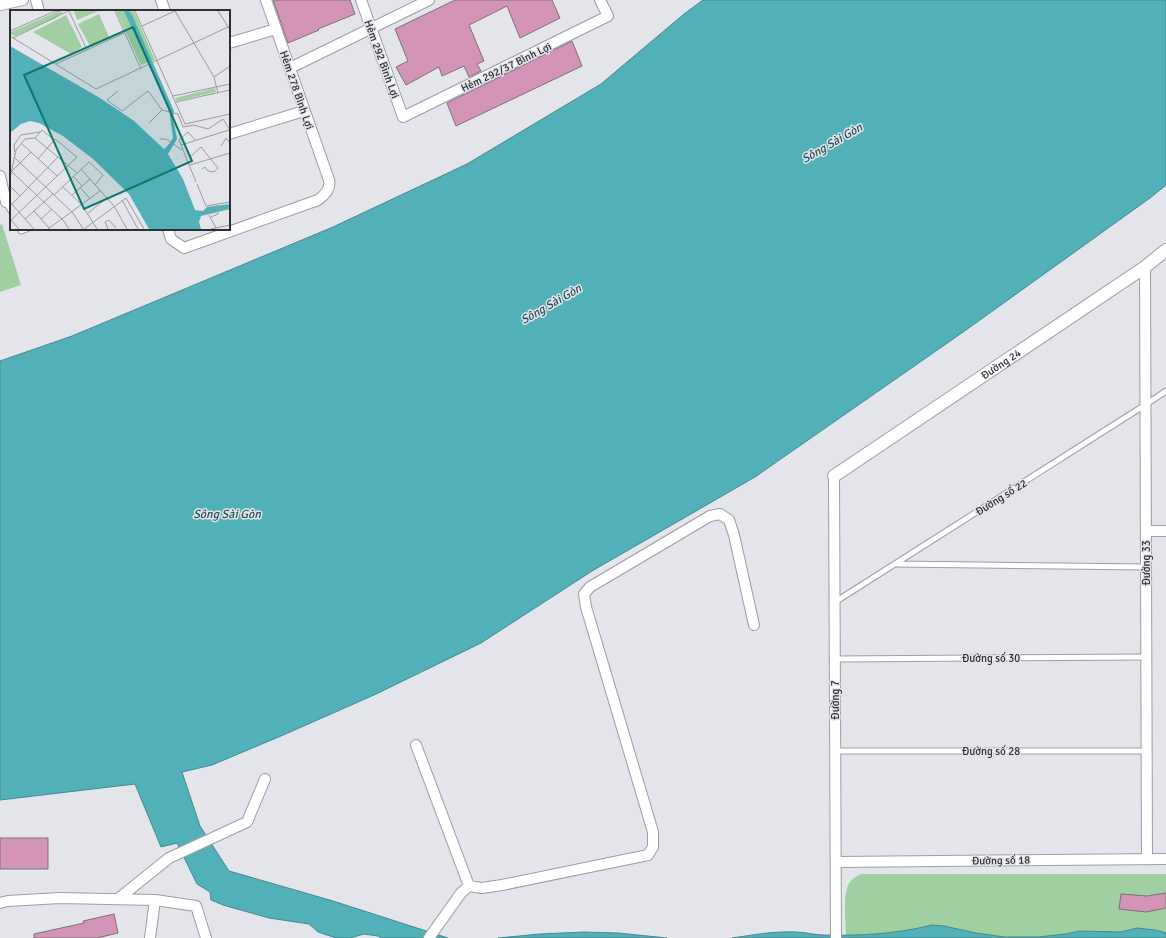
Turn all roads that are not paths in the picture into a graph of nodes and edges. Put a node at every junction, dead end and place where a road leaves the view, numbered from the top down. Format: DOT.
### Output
graph roads {
  1 [pos="23,0"];
  2 [pos="36,0"];
  3 [pos="161,0"];
  4 [pos="266,0"];
  5 [pos="361,0"];
  6 [pos="429,0"];
  7 [pos="603,1"];
  8 [pos="0,5"];
  9 [pos="39,10"];
  10 [pos="165,10"];
  11 [pos="276,29"];
  12 [pos="372,29"];
  13 [pos="230,43"];
  14 [pos="290,68"];
  15 [pos="304,111"];
  16 [pos="403,117"];
  17 [pos="230,134"];
  18 [pos="0,176"];
  19 [pos="7,204"];
  20 [pos="168,230"];
  21 [pos="1166,250"];
  22 [pos="1145,267"];
  23 [pos="1166,391"];
  24 [pos="1145,405"];
  25 [pos="834,476"];
  26 [pos="1146,531"];
  27 [pos="1166,531"];
  28 [pos="896,564"];
  29 [pos="1146,567"];
  30 [pos="835,602"];
  31 [pos="754,626"];
  32 [pos="1146,657"];
  33 [pos="835,659"];
  34 [pos="416,745"];
  35 [pos="836,751"];
  36 [pos="1147,751"];
  37 [pos="265,779"];
  38 [pos="1147,859"];
  39 [pos="1166,859"];
  40 [pos="836,862"];
  41 [pos="469,886"];
  42 [pos="3,900"];
  43 [pos="118,900"];
  44 [pos="155,900"];
  45 [pos="150,938"];
  46 [pos="206,938"];
  47 [pos="429,938"];
  48 [pos="836,938"];
  1 -- 8 [label="street"];
  2 -- 9 [label="street"];
  3 -- 10 [label="street"];
  4 -- 11 [label="street, Hẻm 278 Bình Lợi"];
  5 -- 12 [label="street, Hẻm 292 Bình Lợi"];
  6 -- 12 [label="street"];
  7 -- 16 [label="street, Hẻm 292/37 Bình Lợi"];
  11 -- 13 [label="street"];
  11 -- 14 [label="street, Hẻm 278 Bình Lợi"];
  12 -- 14 [label="street"];
  12 -- 16 [label="street, Hẻm 292 Bình Lợi"];
  14 -- 15 [label="street, Hẻm 278 Bình Lợi"];
  15 -- 17 [label="street"];
  15 -- 20 [label="street, Hẻm 278 Bình Lợi"];
  18 -- 19 [label="street"];
  21 -- 22 [label="street, Đường 24"];
  22 -- 24 [label="street, Đường 33"];
  22 -- 25 [label="street, Đường 24"];
  23 -- 24 [label="lane, Đường số 22"];
  24 -- 26 [label="street, Đường 33"];
  24 -- 28 [label="lane, Đường số 22"];
  25 -- 30 [label="street, Đường 7"];
  26 -- 27 [label="street"];
  26 -- 29 [label="street, Đường 33"];
  28 -- 29 [label="lane"];
  28 -- 30 [label="lane, Đường số 22"];
  29 -- 32 [label="street, Đường 33"];
  30 -- 33 [label="street, Đường 7"];
  31 -- 41 [label="street"];
  32 -- 33 [label="lane, Đường số 30"];
  32 -- 36 [label="street, Đường 33"];
  33 -- 35 [label="street, Đường 7"];
  34 -- 41 [label="street"];
  35 -- 36 [label="lane, Đường số 28"];
  35 -- 40 [label="street, Đường 7"];
  36 -- 38 [label="street, Đường 33"];
  37 -- 43 [label="street"];
  38 -- 39 [label="street, Đường số 18"];
  38 -- 40 [label="street, Đường số 18"];
  40 -- 48 [label="street, Đường 7"];
  41 -- 47 [label="street"];
  42 -- 43 [label="street"];
  43 -- 44 [label="street"];
  44 -- 45 [label="street"];
  44 -- 46 [label="street"];
}
